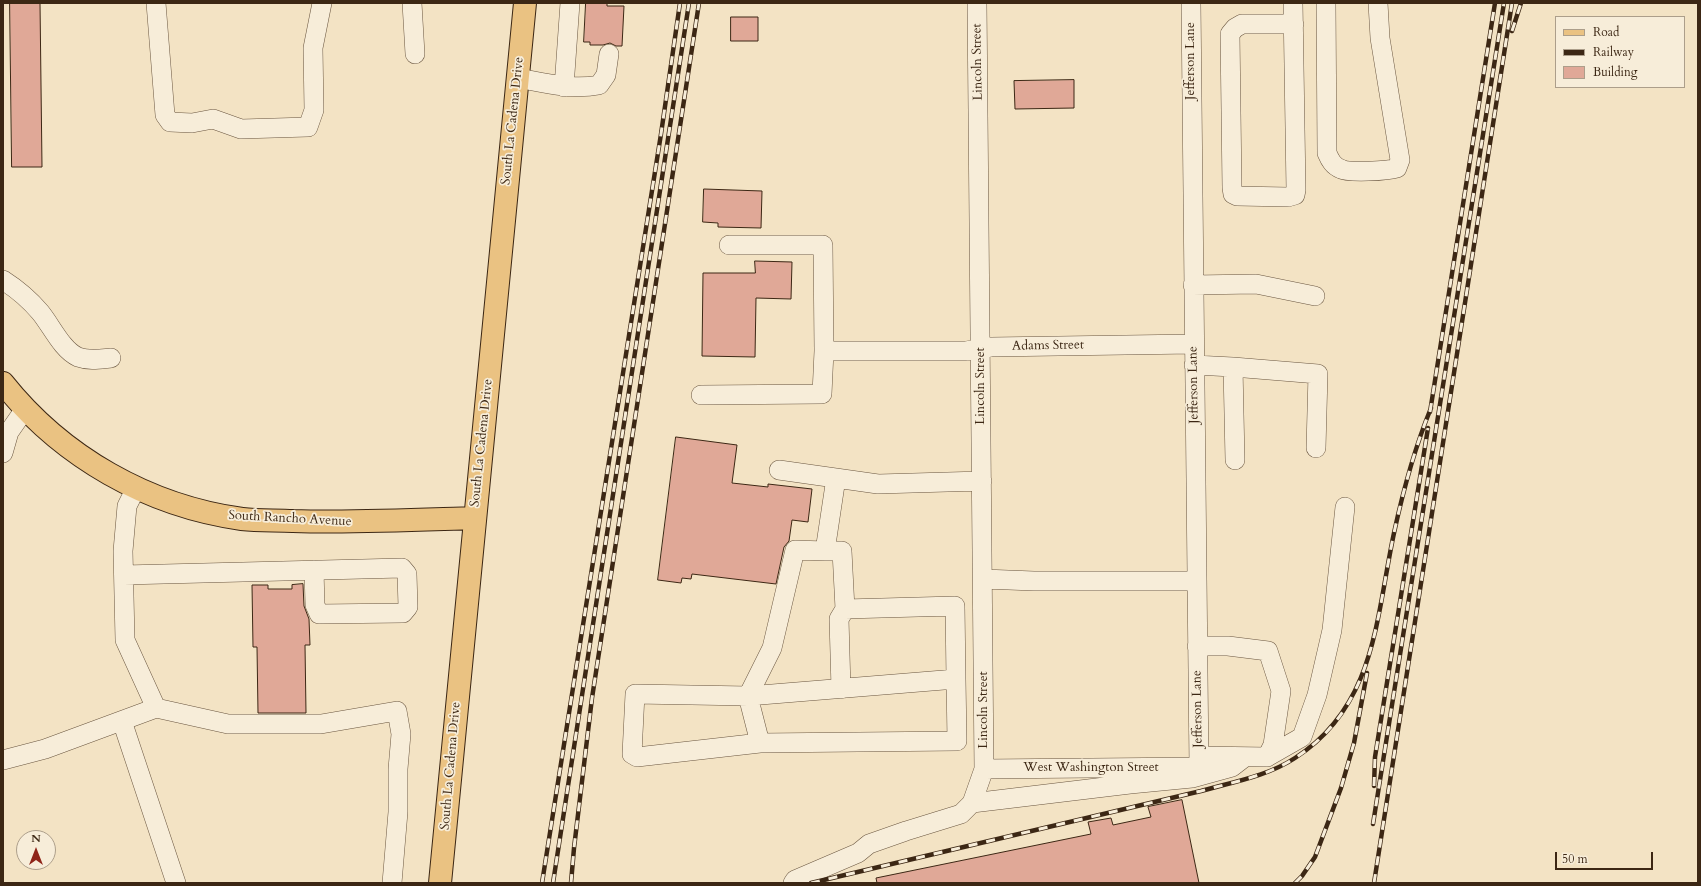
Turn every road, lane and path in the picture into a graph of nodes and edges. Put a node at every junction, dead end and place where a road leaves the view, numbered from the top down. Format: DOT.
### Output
graph roads {
  1 [pos="156,3"];
  2 [pos="322,3"];
  3 [pos="412,3"];
  4 [pos="525,3"];
  5 [pos="570,3"];
  6 [pos="977,3"];
  7 [pos="1191,3"];
  8 [pos="1293,3"];
  9 [pos="1326,3"];
  10 [pos="1378,3"];
  11 [pos="1294,24"];
  12 [pos="415,54"];
  13 [pos="609,54"];
  14 [pos="518,78"];
  15 [pos="564,87"];
  16 [pos="729,245"];
  17 [pos="3,280"];
  18 [pos="1193,285"];
  19 [pos="1315,296"];
  20 [pos="1193,344"];
  21 [pos="981,348"];
  22 [pos="824,351"];
  23 [pos="112,358"];
  24 [pos="1194,365"];
  25 [pos="1232,367"];
  26 [pos="3,383"];
  27 [pos="702,395"];
  28 [pos="25,409"];
  29 [pos="1316,448"];
  30 [pos="3,453"];
  31 [pos="1235,460"];
  32 [pos="779,470"];
  33 [pos="836,478"];
  34 [pos="982,481"];
  35 [pos="136,488"];
  36 [pos="1345,507"];
  37 [pos="475,518"];
  38 [pos="825,551"];
  39 [pos="314,570"];
  40 [pos="124,575"];
  41 [pos="983,579"];
  42 [pos="1196,581"];
  43 [pos="845,609"];
  44 [pos="1197,646"];
  45 [pos="956,679"];
  46 [pos="842,688"];
  47 [pos="748,696"];
  48 [pos="156,708"];
  49 [pos="122,721"];
  50 [pos="760,743"];
  51 [pos="1245,757"];
  52 [pos="1267,757"];
  53 [pos="3,760"];
  54 [pos="1199,762"];
  55 [pos="984,769"];
  56 [pos="972,803"];
  57 [pos="176,883"];
  58 [pos="392,883"];
  59 [pos="440,883"];
  60 [pos="793,883"];
  1 -- 2 [label="street"];
  3 -- 12 [label="street"];
  4 -- 14 [label="main road, South La Cadena Drive"];
  5 -- 15 [label="street"];
  6 -- 21 [label="street, Lincoln Street"];
  7 -- 18 [label="street, Jefferson Lane"];
  8 -- 11 [label="street"];
  9 -- 10 [label="street"];
  11 -- 11 [label="street"];
  13 -- 15 [label="street"];
  14 -- 15 [label="street"];
  14 -- 37 [label="main road, South La Cadena Drive"];
  16 -- 22 [label="street"];
  17 -- 23 [label="street"];
  18 -- 19 [label="street"];
  18 -- 20 [label="street, Jefferson Lane"];
  20 -- 21 [label="street, Adams Street"];
  20 -- 24 [label="street, Jefferson Lane"];
  21 -- 22 [label="street, Adams Street"];
  21 -- 34 [label="street, Lincoln Street"];
  22 -- 27 [label="street"];
  24 -- 25 [label="street"];
  24 -- 42 [label="street, Jefferson Lane"];
  25 -- 29 [label="street"];
  25 -- 31 [label="street"];
  26 -- 28 [label="main road, South Rancho Avenue"];
  28 -- 30 [label="street"];
  28 -- 35 [label="main road, South Rancho Avenue"];
  32 -- 33 [label="street"];
  33 -- 34 [label="street"];
  33 -- 38 [label="street"];
  34 -- 41 [label="street, Lincoln Street"];
  35 -- 37 [label="main road, South Rancho Avenue"];
  35 -- 40 [label="street"];
  36 -- 52 [label="street"];
  37 -- 59 [label="main road, South La Cadena Drive"];
  38 -- 43 [label="street"];
  38 -- 47 [label="street"];
  39 -- 39 [label="street"];
  39 -- 40 [label="street"];
  40 -- 48 [label="street"];
  41 -- 42 [label="street"];
  41 -- 55 [label="street, Lincoln Street"];
  42 -- 44 [label="street, Jefferson Lane"];
  43 -- 45 [label="street"];
  43 -- 46 [label="street"];
  44 -- 52 [label="street"];
  44 -- 54 [label="street, Jefferson Lane"];
  45 -- 46 [label="street"];
  45 -- 50 [label="street"];
  46 -- 47 [label="street"];
  47 -- 50 [label="street"];
  47 -- 50 [label="street"];
  48 -- 49 [label="street"];
  48 -- 58 [label="street"];
  49 -- 53 [label="street"];
  49 -- 57 [label="street"];
  51 -- 52 [label="street, West Washington Street"];
  51 -- 54 [label="street, West Washington Street"];
  51 -- 56 [label="street"];
  54 -- 55 [label="street, West Washington Street"];
  55 -- 56 [label="street, Lincoln Street"];
  56 -- 60 [label="street"];
}
